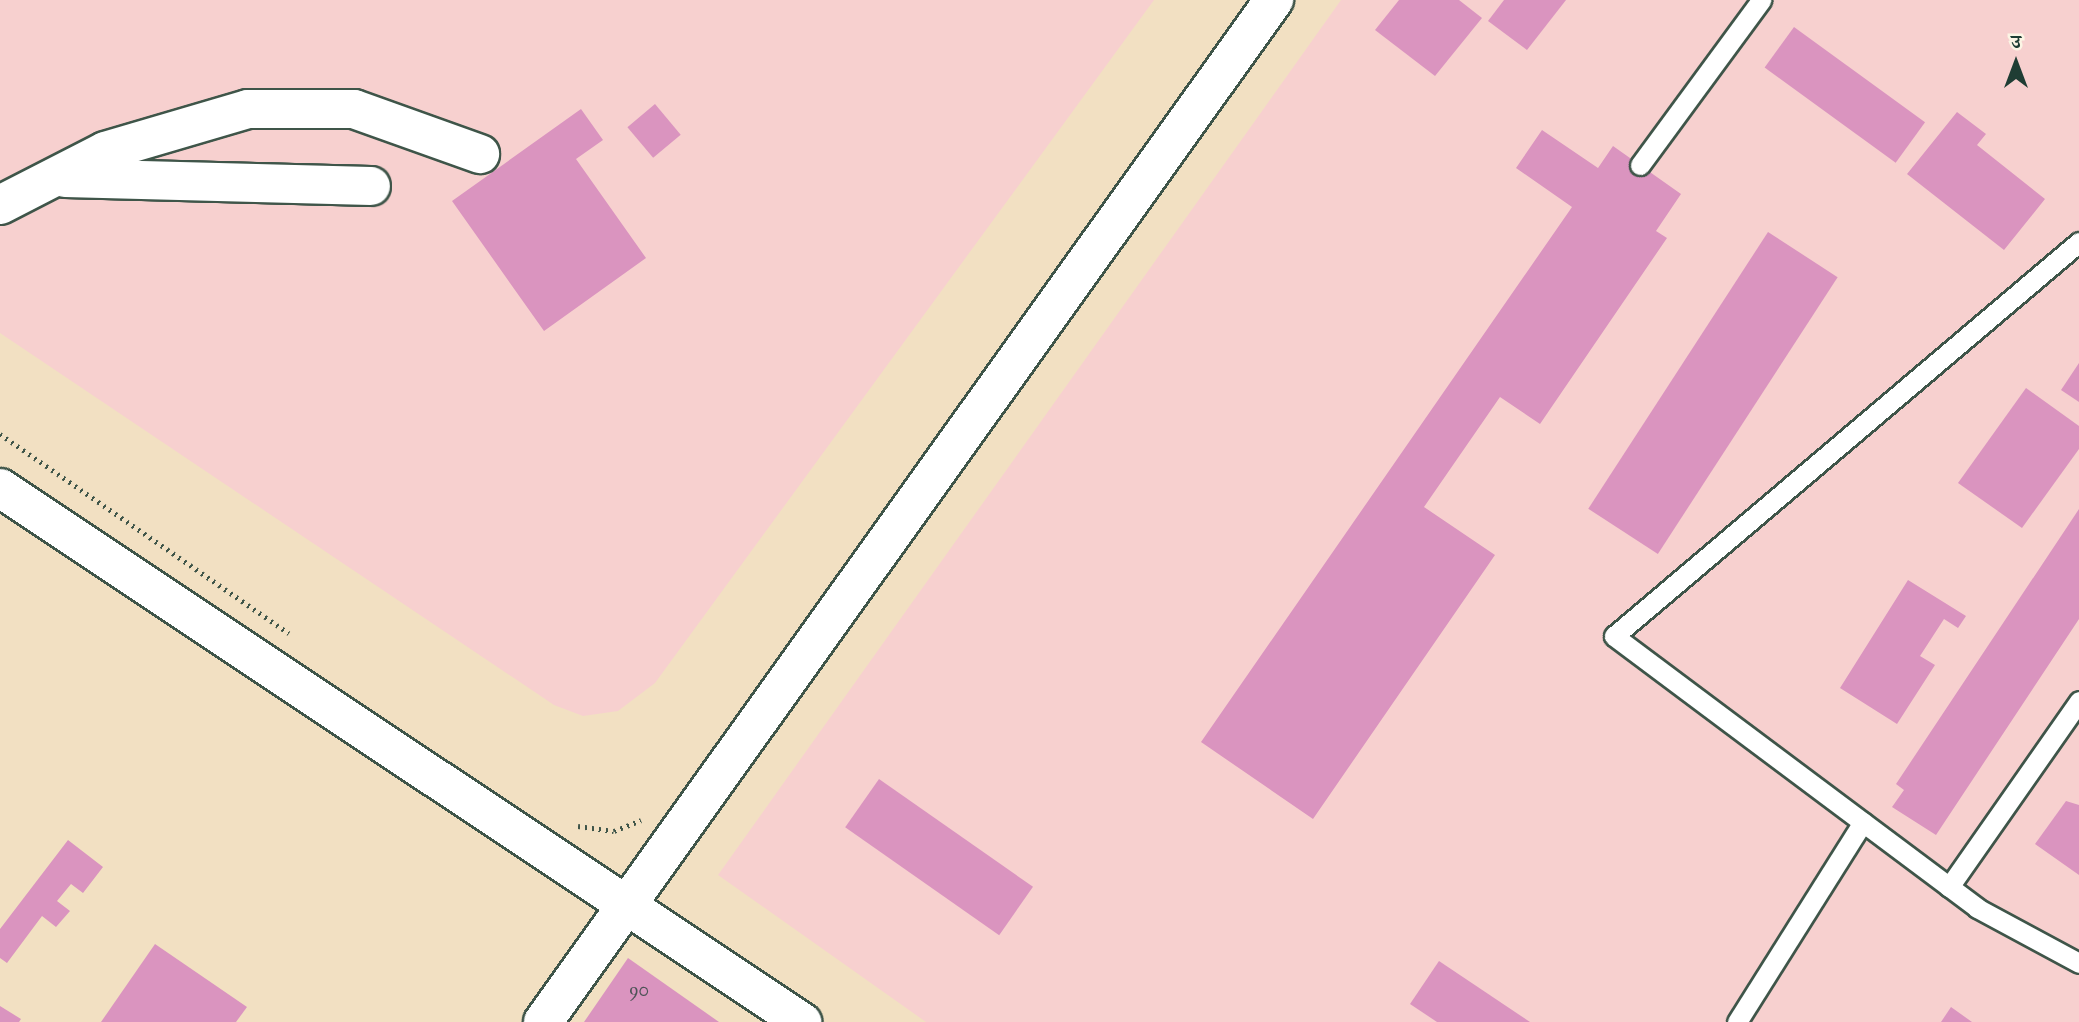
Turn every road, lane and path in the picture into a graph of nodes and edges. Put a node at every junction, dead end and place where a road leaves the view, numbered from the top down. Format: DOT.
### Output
graph roads {
  1 [pos="1274,0"];
  2 [pos="1761,0"];
  3 [pos="480,154"];
  4 [pos="1640,165"];
  5 [pos="49,180"];
  6 [pos="371,186"];
  7 [pos="0,205"];
  8 [pos="2079,242"];
  9 [pos="0,434"];
  10 [pos="0,488"];
  11 [pos="298,638"];
  12 [pos="2079,701"];
  13 [pos="646,817"];
  14 [pos="1863,822"];
  15 [pos="573,824"];
  16 [pos="1949,887"];
  17 [pos="627,901"];
  18 [pos="2079,963"];
  19 [pos="543,1022"];
  20 [pos="802,1022"];
  21 [pos="1737,1022"];
  1 -- 17 [label="street"];
  2 -- 4 [label="lane"];
  3 -- 5 [label="street"];
  5 -- 6 [label="street"];
  5 -- 7 [label="street"];
  8 -- 14 [label="lane"];
  9 -- 11 [label="path"];
  10 -- 17 [label="street"];
  12 -- 16 [label="lane"];
  13 -- 15 [label="path"];
  14 -- 16 [label="lane"];
  14 -- 21 [label="lane"];
  16 -- 18 [label="lane"];
  17 -- 19 [label="street"];
  17 -- 20 [label="street"];
}
